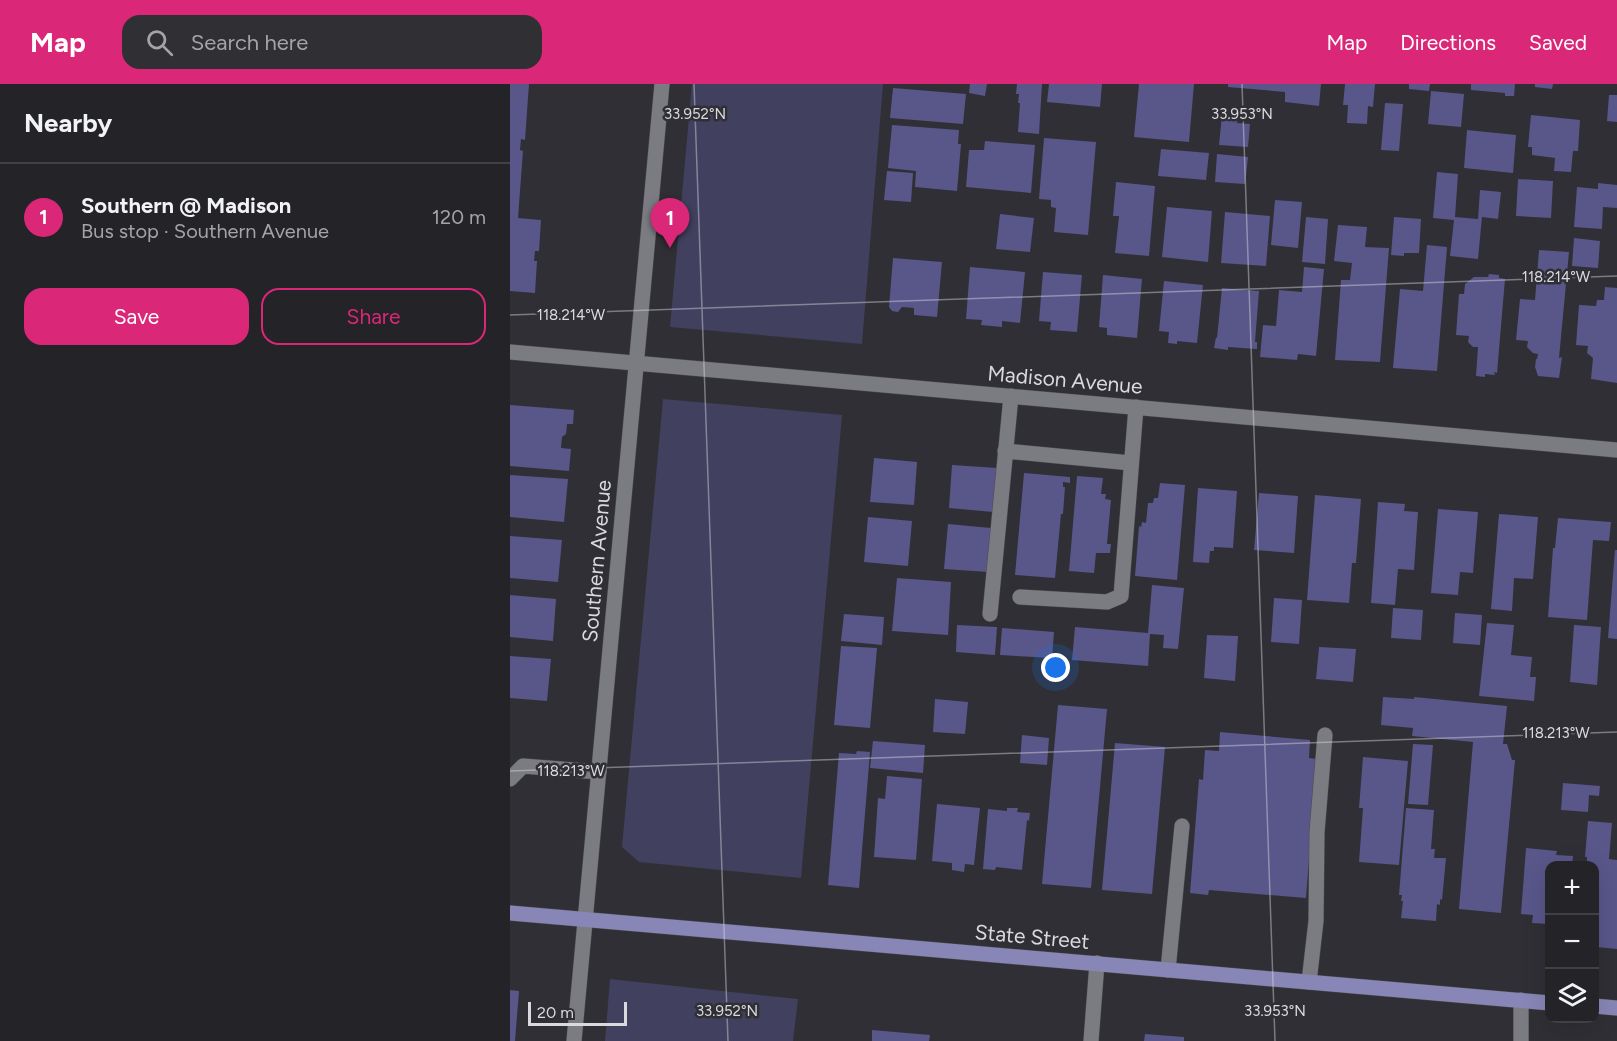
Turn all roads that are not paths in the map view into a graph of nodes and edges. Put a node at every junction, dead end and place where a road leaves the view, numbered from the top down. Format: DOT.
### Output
graph roads {
  1 [pos="662,84"];
  2 [pos="510,352"];
  3 [pos="637,364"];
  4 [pos="1011,396"];
  5 [pos="1136,408"];
  6 [pos="1617,450"];
  7 [pos="1005,451"];
  8 [pos="1131,463"];
  9 [pos="1020,597"];
  10 [pos="990,614"];
  11 [pos="1325,735"];
  12 [pos="599,772"];
  13 [pos="510,779"];
  14 [pos="1182,826"];
  15 [pos="510,913"];
  16 [pos="585,920"];
  17 [pos="1097,963"];
  18 [pos="1168,969"];
  19 [pos="1309,982"];
  20 [pos="1521,1000"];
  21 [pos="1545,1002"];
  22 [pos="1599,1006"];
  23 [pos="1617,1008"];
  24 [pos="574,1041"];
  25 [pos="1091,1041"];
  26 [pos="1521,1041"];
  1 -- 3 [label="street, Southern Avenue"];
  2 -- 3 [label="street, Madison Avenue"];
  3 -- 4 [label="street, Madison Avenue"];
  3 -- 12 [label="street, Southern Avenue"];
  4 -- 5 [label="street, Madison Avenue"];
  4 -- 7 [label="street"];
  5 -- 6 [label="street, Madison Avenue"];
  5 -- 8 [label="street"];
  7 -- 8 [label="street"];
  7 -- 10 [label="street"];
  8 -- 9 [label="street"];
  11 -- 19 [label="street"];
  12 -- 13 [label="street"];
  12 -- 16 [label="street, Southern Avenue"];
  14 -- 18 [label="street"];
  15 -- 16 [label="main road, State Street"];
  16 -- 17 [label="main road, State Street"];
  16 -- 24 [label="street, Southern Avenue"];
  17 -- 18 [label="main road, State Street"];
  17 -- 25 [label="street"];
  18 -- 19 [label="main road, State Street"];
  19 -- 20 [label="main road, State Street"];
  20 -- 21 [label="main road, State Street"];
  20 -- 26 [label="street"];
  22 -- 23 [label="main road"];
}
